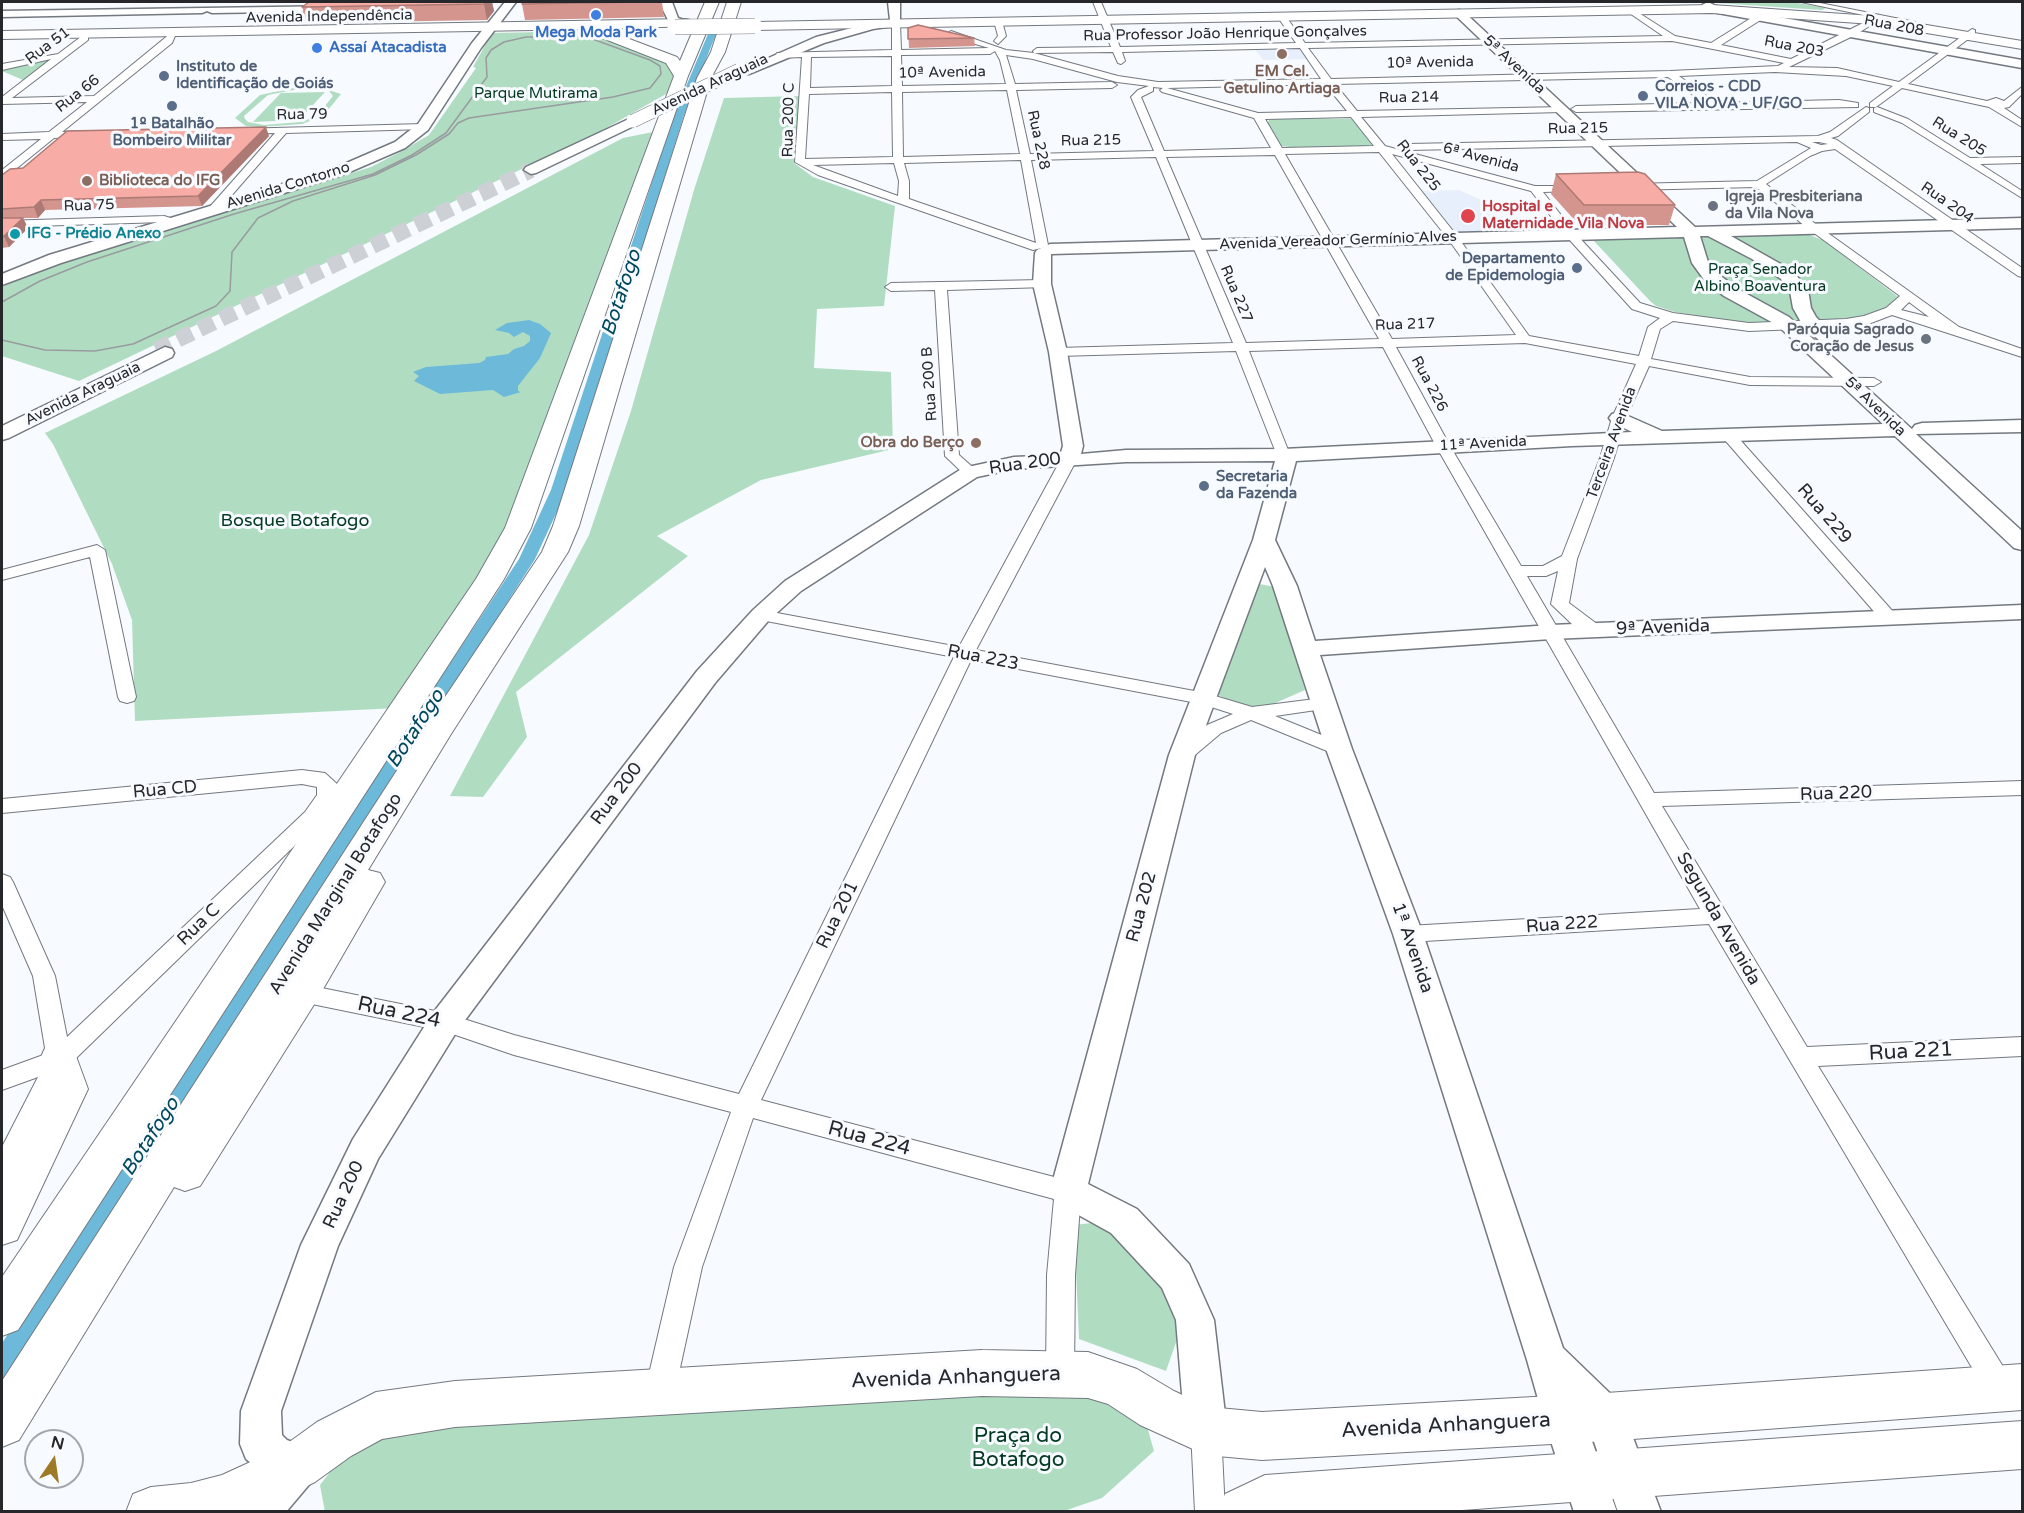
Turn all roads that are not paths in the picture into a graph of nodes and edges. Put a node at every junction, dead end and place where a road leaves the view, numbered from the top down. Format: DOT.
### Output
graph roads {
  1 [pos="2,2"];
  2 [pos="21,2"];
  3 [pos="667,2"];
  4 [pos="894,2"];
  5 [pos="1097,2"];
  6 [pos="1805,2"];
  7 [pos="504,4"];
  8 [pos="1710,5"];
  9 [pos="209,7"];
  10 [pos="1461,7"];
  11 [pos="354,8"];
  12 [pos="729,9"];
  13 [pos="1631,10"];
  14 [pos="1839,10"];
  15 [pos="1282,13"];
  16 [pos="2,14"];
  17 [pos="1759,14"];
  18 [pos="1105,17"];
  19 [pos="1873,20"];
  20 [pos="901,21"];
  21 [pos="998,21"];
  22 [pos="682,24"];
  23 [pos="811,25"];
  24 [pos="845,26"];
  25 [pos="490,28"];
  26 [pos="1936,28"];
  27 [pos="592,29"];
  28 [pos="1852,33"];
  29 [pos="1970,34"];
  30 [pos="172,37"];
  31 [pos="2,38"];
  32 [pos="85,38"];
  33 [pos="1672,38"];
  34 [pos="998,41"];
  35 [pos="1506,42"];
  36 [pos="1490,43"];
  37 [pos="2022,43"];
  38 [pos="986,44"];
  39 [pos="1303,46"];
  40 [pos="1713,46"];
  41 [pos="1117,50"];
  42 [pos="1946,51"];
  43 [pos="897,53"];
  44 [pos="1020,53"];
  45 [pos="60,55"];
  46 [pos="780,55"];
  47 [pos="807,55"];
  48 [pos="1001,56"];
  49 [pos="1795,62"];
  50 [pos="734,64"];
  51 [pos="2022,64"];
  52 [pos="2,67"];
  53 [pos="1775,69"];
  54 [pos="1848,73"];
  55 [pos="1670,74"];
  56 [pos="681,76"];
  57 [pos="1525,76"];
  58 [pos="1542,76"];
  59 [pos="1328,80"];
  60 [pos="12,81"];
  61 [pos="1121,81"];
  62 [pos="1902,84"];
  63 [pos="23,85"];
  64 [pos="1011,87"];
  65 [pos="1156,87"];
  66 [pos="1175,88"];
  67 [pos="897,89"];
  68 [pos="2022,90"];
  69 [pos="803,91"];
  70 [pos="1550,98"];
  71 [pos="96,99"];
  72 [pos="2,101"];
  73 [pos="2000,103"];
  74 [pos="1715,107"];
  75 [pos="1872,108"];
  76 [pos="1562,109"];
  77 [pos="1576,109"];
  78 [pos="1258,116"];
  79 [pos="1357,116"];
  80 [pos="2022,124"];
  81 [pos="423,127"];
  82 [pos="283,130"];
  83 [pos="224,132"];
  84 [pos="97,134"];
  85 [pos="51,135"];
  86 [pos="2,137"];
  87 [pos="1617,143"];
  88 [pos="1828,143"];
  89 [pos="1597,144"];
  90 [pos="1381,145"];
  91 [pos="1805,145"];
  92 [pos="1430,148"];
  93 [pos="1280,149"];
  94 [pos="1160,154"];
  95 [pos="1026,157"];
  96 [pos="2022,159"];
  97 [pos="898,160"];
  98 [pos="1429,160"];
  99 [pos="1968,160"];
  100 [pos="800,162"];
  101 [pos="838,162"];
  102 [pos="1397,166"];
  103 [pos="535,171"];
  104 [pos="822,173"];
  105 [pos="2,175"];
  106 [pos="904,181"];
  107 [pos="1759,184"];
  108 [pos="1664,186"];
  109 [pos="1622,187"];
  110 [pos="1644,187"];
  111 [pos="1589,188"];
  112 [pos="866,189"];
  113 [pos="1535,189"];
  114 [pos="2022,195"];
  115 [pos="903,201"];
  116 [pos="214,209"];
  117 [pos="178,222"];
  118 [pos="2022,223"];
  119 [pos="2,224"];
  120 [pos="1953,225"];
  121 [pos="1041,227"];
  122 [pos="1814,228"];
  123 [pos="1710,231"];
  124 [pos="1001,235"];
  125 [pos="1571,235"];
  126 [pos="1453,238"];
  127 [pos="1693,238"];
  128 [pos="1329,241"];
  129 [pos="1731,244"];
  130 [pos="1197,245"];
  131 [pos="1042,248"];
  132 [pos="2022,273"];
  133 [pos="3,278"];
  134 [pos="1042,284"];
  135 [pos="940,286"];
  136 [pos="891,287"];
  137 [pos="1908,295"];
  138 [pos="1636,306"];
  139 [pos="1802,308"];
  140 [pos="1763,309"];
  141 [pos="1891,311"];
  142 [pos="1671,316"];
  143 [pos="1790,326"];
  144 [pos="1814,326"];
  145 [pos="1654,327"];
  146 [pos="1954,329"];
  147 [pos="1525,339"];
  148 [pos="1388,342"];
  149 [pos="1241,347"];
  150 [pos="1058,351"];
  151 [pos="2022,353"];
  152 [pos="1644,361"];
  153 [pos="1850,382"];
  154 [pos="1874,382"];
  155 [pos="1619,418"];
  156 [pos="2,426"];
  157 [pos="2022,426"];
  158 [pos="1922,429"];
  159 [pos="1899,430"];
  160 [pos="2,434"];
  161 [pos="1729,436"];
  162 [pos="1659,437"];
  163 [pos="1614,439"];
  164 [pos="1572,440"];
  165 [pos="1443,446"];
  166 [pos="1282,455"];
  167 [pos="1607,458"];
  168 [pos="1068,460"];
  169 [pos="970,472"];
  170 [pos="2022,519"];
  171 [pos="1264,540"];
  172 [pos="2022,543"];
  173 [pos="1569,559"];
  174 [pos="1516,571"];
  175 [pos="2,575"];
  176 [pos="1249,579"];
  177 [pos="1563,585"];
  178 [pos="1285,586"];
  179 [pos="1525,586"];
  180 [pos="2022,612"];
  181 [pos="761,615"];
  182 [pos="1890,619"];
  183 [pos="1594,631"];
  184 [pos="1551,632"];
  185 [pos="1305,649"];
  186 [pos="964,654"];
  187 [pos="127,697"];
  188 [pos="1205,699"];
  189 [pos="1323,704"];
  190 [pos="1251,713"];
  191 [pos="436,734"];
  192 [pos="1339,749"];
  193 [pos="1182,755"];
  194 [pos="327,784"];
  195 [pos="2022,788"];
  196 [pos="1650,800"];
  197 [pos="2,806"];
  198 [pos="2,882"];
  199 [pos="1715,916"];
  200 [pos="1408,934"];
  201 [pos="302,993"];
  202 [pos="445,1022"];
  203 [pos="2022,1046"];
  204 [pos="1799,1057"];
  205 [pos="59,1059"];
  206 [pos="2,1080"];
  207 [pos="745,1107"];
  208 [pos="2,1172"];
  209 [pos="1068,1191"];
  210 [pos="2,1226"];
  211 [pos="2,1315"];
  212 [pos="69,1318"];
  213 [pos="1060,1374"];
  214 [pos="2011,1388"];
  215 [pos="660,1391"];
  216 [pos="1585,1418"];
  217 [pos="2,1423"];
  218 [pos="1206,1431"];
  219 [pos="2022,1445"];
  220 [pos="298,1465"];
  221 [pos="1612,1493"];
  222 [pos="151,1512"];
  223 [pos="258,1512"];
  224 [pos="1210,1512"];
  225 [pos="1243,1512"];
  1 -- 2 [label="street"];
  3 -- 22 [label="street"];
  4 -- 20 [label="street"];
  5 -- 18 [label="street"];
  6 -- 14 [label="street"];
  7 -- 25 [label="street, Avenida Contorno"];
  8 -- 10 [label="main road, Avenida Independência"];
  8 -- 13 [label="main road, Avenida Independência"];
  8 -- 14 [label="main road, Avenida Independência"];
  8 -- 17 [label="main road, Avenida Independência"];
  9 -- 11 [label="street"];
  9 -- 16 [label="street"];
  9 -- 30 [label="street"];
  10 -- 13 [label="main road, Avenida Independência"];
  10 -- 15 [label="main road, Avenida Independência"];
  10 -- 35 [label="street, 5ª Avenida"];
  10 -- 36 [label="street, 5ª Avenida"];
  12 -- 20 [label="main road, Avenida Independência"];
  12 -- 22 [label="main road, Avenida Independência, bridge"];
  12 -- 23 [label="main road, Avenida Independência"];
  12 -- 50 [label="main road, Avenida Marginal Botafogo"];
  12 -- 56 [label="main road"];
  13 -- 33 [label="street, Rua 203"];
  14 -- 26 [label="main road, Avenida Independência"];
  15 -- 18 [label="main road, Avenida Independência"];
  15 -- 39 [label="street, Rua 225"];
  17 -- 19 [label="main road, Avenida Independência"];
  17 -- 28 [label="street, Rua 208"];
  17 -- 40 [label="street"];
  18 -- 20 [label="main road, Avenida Independência"];
  18 -- 21 [label="main road, Avenida Independência"];
  18 -- 41 [label="street"];
  19 -- 26 [label="main road, Avenida Independência"];
  19 -- 28 [label="street, 10ª Avenida"];
  20 -- 21 [label="main road, Avenida Independência"];
  20 -- 24 [label="main road, Avenida Independência"];
  20 -- 38 [label="street"];
  20 -- 43 [label="street"];
  20 -- 46 [label="street, Avenida Araguaia"];
  21 -- 34 [label="street"];
  22 -- 25 [label="main road, Avenida Independência"];
  22 -- 27 [label="main road, Avenida Independência"];
  23 -- 24 [label="main road, Avenida Independência"];
  23 -- 50 [label="main road"];
  24 -- 50 [label="street, Avenida Araguaia"];
  25 -- 27 [label="main road, Avenida Independência"];
  25 -- 30 [label="main road, Avenida Independência"];
  25 -- 81 [label="street, Avenida Contorno"];
  26 -- 29 [label="main road, Avenida Independência"];
  27 -- 56 [label="main road"];
  28 -- 42 [label="street, Rua 208"];
  28 -- 49 [label="street, 10ª Avenida"];
  29 -- 37 [label="main road, Avenida Independência"];
  29 -- 42 [label="street"];
  30 -- 31 [label="main road, Avenida Independência"];
  30 -- 32 [label="main road, Avenida Independência"];
  30 -- 71 [label="street, Rua 66"];
  31 -- 32 [label="main road, Avenida Independência"];
  32 -- 45 [label="street, Rua 51"];
  33 -- 35 [label="street, Rua Professor João Henrique Gonçalves"];
  33 -- 40 [label="street, Rua 203"];
  34 -- 38 [label="street"];
  34 -- 44 [label="street"];
  35 -- 36 [label="street, Rua Professor João Henrique Gonçalves"];
  35 -- 58 [label="street, 5ª Avenida"];
  36 -- 39 [label="street, Rua Professor João Henrique Gonçalves"];
  36 -- 57 [label="street, 5ª Avenida"];
  38 -- 48 [label="street"];
  39 -- 41 [label="street, Rua Professor João Henrique Gonçalves"];
  39 -- 59 [label="street, Rua 225"];
  40 -- 49 [label="street, Rua 203"];
  41 -- 44 [label="street, Rua Professor João Henrique Gonçalves"];
  41 -- 61 [label="street"];
  42 -- 51 [label="street, Rua 208"];
  42 -- 62 [label="street"];
  43 -- 47 [label="street"];
  43 -- 48 [label="street"];
  43 -- 67 [label="street"];
  44 -- 48 [label="street"];
  44 -- 61 [label="street"];
  45 -- 52 [label="street"];
  45 -- 63 [label="street, Rua 51"];
  46 -- 47 [label="street"];
  46 -- 50 [label="street, Avenida Araguaia"];
  47 -- 69 [label="street, Rua 200 C"];
  48 -- 64 [label="street, Rua 228"];
  49 -- 53 [label="street, 10ª Avenida"];
  49 -- 54 [label="street, Rua 203"];
  50 -- 103 [label="street, Avenida Araguaia, bridge"];
  50 -- 191 [label="main road, Avenida Marginal Botafogo"];
  53 -- 54 [label="street, 10ª Avenida"];
  53 -- 55 [label="street, 10ª Avenida"];
  54 -- 62 [label="street, Rua 203"];
  55 -- 58 [label="street, 10ª Avenida"];
  55 -- 74 [label="street"];
  56 -- 211 [label="main road"];
  57 -- 58 [label="street, 10ª Avenida"];
  57 -- 59 [label="street, 10ª Avenida"];
  57 -- 70 [label="street, 5ª Avenida"];
  58 -- 77 [label="street, 5ª Avenida"];
  59 -- 66 [label="street, 10ª Avenida"];
  59 -- 79 [label="street, Rua 225"];
  60 -- 63 [label="street"];
  61 -- 64 [label="street, 10ª Avenida"];
  61 -- 65 [label="street"];
  62 -- 73 [label="street, Rua 203"];
  62 -- 75 [label="street"];
  63 -- 72 [label="street, Rua 51"];
  64 -- 67 [label="street, 10ª Avenida"];
  64 -- 95 [label="street, Rua 228"];
  65 -- 66 [label="street"];
  65 -- 94 [label="street, Rua 227"];
  66 -- 78 [label="street"];
  67 -- 69 [label="street, 10ª Avenida"];
  67 -- 97 [label="street"];
  68 -- 73 [label="street"];
  69 -- 100 [label="street, Rua 200 C"];
  70 -- 76 [label="street, 5ª Avenida"];
  70 -- 77 [label="street"];
  71 -- 72 [label="street"];
  71 -- 85 [label="street, Rua 66"];
  73 -- 80 [label="street"];
  74 -- 75 [label="street"];
  74 -- 77 [label="street"];
  75 -- 88 [label="street"];
  75 -- 99 [label="street, Rua 205"];
  76 -- 79 [label="street, Rua 214"];
  76 -- 89 [label="street, 5ª Avenida"];
  77 -- 87 [label="street, 5ª Avenida"];
  78 -- 79 [label="street"];
  78 -- 93 [label="street, Rua 226"];
  79 -- 90 [label="street, Rua 225"];
  81 -- 82 [label="street, Rua 79"];
  81 -- 116 [label="street, Avenida Contorno"];
  82 -- 83 [label="street, Rua 79"];
  82 -- 116 [label="street"];
  84 -- 85 [label="street"];
  85 -- 86 [label="street"];
  85 -- 105 [label="street, Rua 66"];
  87 -- 89 [label="street, Rua 215"];
  87 -- 91 [label="street, Rua 215"];
  87 -- 108 [label="street, 5ª Avenida"];
  88 -- 91 [label="street"];
  88 -- 91 [label="street, Rua 215"];
  88 -- 120 [label="street, Rua 204"];
  89 -- 92 [label="street, Rua 215"];
  89 -- 110 [label="street, 5ª Avenida"];
  90 -- 92 [label="street, Rua 215"];
  90 -- 93 [label="street, Rua 215"];
  90 -- 98 [label="street, 6ª Avenida"];
  90 -- 102 [label="street, Rua 225"];
  91 -- 107 [label="street"];
  92 -- 98 [label="street"];
  93 -- 94 [label="street, Rua 215"];
  93 -- 128 [label="street, Rua 226"];
  94 -- 95 [label="street, Rua 215"];
  94 -- 130 [label="street, Rua 227"];
  95 -- 97 [label="street, Rua 215"];
  95 -- 121 [label="street, Rua 228"];
  96 -- 99 [label="street"];
  97 -- 101 [label="street, Rua 215"];
  97 -- 106 [label="street"];
  98 -- 102 [label="street"];
  98 -- 113 [label="street, 6ª Avenida"];
  99 -- 114 [label="street, Rua 205"];
  100 -- 101 [label="street, Rua 215"];
  100 -- 104 [label="street, Rua 200 C"];
  101 -- 104 [label="street"];
  102 -- 126 [label="street, Rua 225"];
  104 -- 112 [label="street, Rua 200 C"];
  106 -- 112 [label="street"];
  106 -- 115 [label="street"];
  107 -- 108 [label="street"];
  107 -- 122 [label="street"];
  108 -- 110 [label="street"];
  108 -- 123 [label="street, 5ª Avenida"];
  109 -- 110 [label="street"];
  110 -- 127 [label="street, 5ª Avenida"];
  111 -- 113 [label="street, 6ª Avenida"];
  112 -- 115 [label="street, Rua 200 C"];
  113 -- 125 [label="street"];
  115 -- 124 [label="street"];
  116 -- 117 [label="street, Avenida Contorno"];
  117 -- 119 [label="street, Rua 75"];
  117 -- 133 [label="street, Avenida Contorno"];
  118 -- 120 [label="street, Avenida Vereador Germínio Alves"];
  120 -- 122 [label="street, Avenida Vereador Germínio Alves"];
  120 -- 132 [label="street, Rua 204"];
  121 -- 124 [label="street"];
  121 -- 131 [label="street, Rua 228"];
  122 -- 123 [label="street, Avenida Vereador Germínio Alves"];
  122 -- 137 [label="street"];
  123 -- 127 [label="street, Avenida Vereador Germínio Alves"];
  123 -- 129 [label="street, 5ª Avenida"];
  124 -- 131 [label="street"];
  125 -- 126 [label="street, Avenida Vereador Germínio Alves"];
  125 -- 127 [label="street, Avenida Vereador Germínio Alves"];
  125 -- 138 [label="street"];
  126 -- 128 [label="street, Avenida Vereador Germínio Alves"];
  126 -- 147 [label="street, Rua 225"];
  127 -- 129 [label="street"];
  127 -- 140 [label="street, 5ª Avenida"];
  128 -- 130 [label="street, Avenida Vereador Germínio Alves"];
  128 -- 148 [label="street, Rua 226"];
  129 -- 139 [label="street, 5ª Avenida"];
  130 -- 131 [label="street, Avenida Vereador Germínio Alves"];
  130 -- 149 [label="street, Rua 227"];
  131 -- 134 [label="street, Rua 200"];
  134 -- 135 [label="street"];
  134 -- 150 [label="street, Rua 200"];
  135 -- 136 [label="street"];
  135 -- 169 [label="street, Rua 200 B"];
  137 -- 141 [label="street"];
  137 -- 146 [label="street"];
  138 -- 142 [label="street"];
  138 -- 145 [label="street"];
  139 -- 140 [label="street"];
  139 -- 144 [label="street, 5ª Avenida"];
  140 -- 143 [label="street, 5ª Avenida"];
  141 -- 144 [label="street"];
  141 -- 146 [label="street"];
  142 -- 143 [label="street"];
  142 -- 145 [label="street"];
  143 -- 144 [label="street"];
  143 -- 153 [label="street, 5ª Avenida"];
  144 -- 154 [label="street, 5ª Avenida"];
  145 -- 152 [label="street, Terceira Avenida"];
  146 -- 151 [label="street"];
  147 -- 148 [label="street, Rua 217"];
  147 -- 152 [label="street, Rua 217"];
  148 -- 149 [label="street, Rua 217"];
  148 -- 165 [label="street, Rua 226"];
  149 -- 150 [label="street, Rua 217"];
  149 -- 166 [label="street, Rua 227"];
  150 -- 168 [label="street, Rua 200"];
  152 -- 153 [label="street, Rua 217"];
  152 -- 155 [label="street, Terceira Avenida"];
  153 -- 154 [label="street, Rua 217"];
  153 -- 159 [label="street, 5ª Avenida"];
  154 -- 158 [label="street, 5ª Avenida"];
  155 -- 162 [label="street"];
  155 -- 163 [label="street, Terceira Avenida"];
  156 -- 160 [label="street, Avenida Araguaia"];
  157 -- 158 [label="street"];
  158 -- 170 [label="street, 5ª Avenida"];
  159 -- 161 [label="street, 11ª Avenida"];
  159 -- 172 [label="street, 5ª Avenida"];
  161 -- 162 [label="street, 11ª Avenida"];
  161 -- 182 [label="street, Rua 229"];
  162 -- 163 [label="street, 11ª Avenida"];
  163 -- 164 [label="street, 11ª Avenida"];
  163 -- 167 [label="street, Terceira Avenida"];
  164 -- 165 [label="street, 11ª Avenida"];
  164 -- 167 [label="street"];
  165 -- 166 [label="street, 11ª Avenida"];
  165 -- 174 [label="street, Segunda Avenida"];
  166 -- 168 [label="street, 11ª Avenida"];
  166 -- 171 [label="street, Rua 202"];
  167 -- 173 [label="street, Terceira Avenida"];
  168 -- 169 [label="street, Rua 200"];
  168 -- 186 [label="street, Rua 201"];
  169 -- 181 [label="street, Rua 200"];
  171 -- 176 [label="street, Rua 202"];
  171 -- 178 [label="street, 1ª Avenida"];
  173 -- 174 [label="street"];
  173 -- 177 [label="street, Terceira Avenida"];
  174 -- 179 [label="street, Segunda Avenida"];
  175 -- 187 [label="street"];
  176 -- 178 [label="street"];
  176 -- 188 [label="street, Rua 202"];
  177 -- 179 [label="street"];
  177 -- 183 [label="street, Terceira Avenida"];
  178 -- 185 [label="street, 1ª Avenida"];
  179 -- 184 [label="street, Segunda Avenida"];
  180 -- 182 [label="street, 9ª Avenida"];
  181 -- 186 [label="street, Rua 223"];
  181 -- 202 [label="street, Rua 200"];
  182 -- 183 [label="street, 9ª Avenida"];
  183 -- 184 [label="street, 9ª Avenida"];
  184 -- 185 [label="street, 9ª Avenida"];
  184 -- 196 [label="street, Segunda Avenida"];
  185 -- 189 [label="street, 1ª Avenida"];
  186 -- 188 [label="street, Rua 223"];
  186 -- 207 [label="street, Rua 201"];
  188 -- 190 [label="street, Rua 223"];
  188 -- 193 [label="street, Rua 202"];
  189 -- 190 [label="street"];
  189 -- 192 [label="street, 1ª Avenida"];
  190 -- 192 [label="street, Rua 223"];
  190 -- 193 [label="street"];
  191 -- 201 [label="main road"];
  191 -- 212 [label="main road, Avenida Marginal Botafogo"];
  192 -- 200 [label="street, 1ª Avenida"];
  193 -- 209 [label="street, Rua 202"];
  194 -- 197 [label="street, Rua CD"];
  194 -- 205 [label="street, Rua C"];
  195 -- 196 [label="street, Rua 220"];
  196 -- 199 [label="street, Segunda Avenida"];
  198 -- 205 [label="street"];
  199 -- 200 [label="street, Rua 222"];
  199 -- 204 [label="street, Segunda Avenida"];
  200 -- 216 [label="street, 1ª Avenida"];
  201 -- 202 [label="street, Rua 224"];
  201 -- 212 [label="main road"];
  202 -- 207 [label="street, Rua 224"];
  202 -- 220 [label="street, Rua 200"];
  203 -- 204 [label="street, Rua 221"];
  204 -- 214 [label="street, Segunda Avenida"];
  205 -- 206 [label="street"];
  205 -- 208 [label="street"];
  205 -- 210 [label="main road"];
  207 -- 209 [label="street, Rua 224"];
  207 -- 215 [label="street, Rua 201"];
  209 -- 213 [label="street, Rua 202"];
  209 -- 218 [label="street, Rua 224"];
  212 -- 217 [label="main road, Avenida Marginal Botafogo"];
  213 -- 215 [label="main road, Avenida Anhanguera"];
  213 -- 218 [label="main road, Avenida Anhanguera"];
  214 -- 216 [label="main road, Avenida Anhanguera"];
  215 -- 220 [label="main road, Avenida Anhanguera"];
  216 -- 218 [label="main road, Avenida Anhanguera"];
  216 -- 221 [label="street, 1ª Avenida"];
  218 -- 224 [label="street, Rua 224"];
  219 -- 221 [label="main road"];
  220 -- 222 [label="main road, Avenida Anhanguera"];
  220 -- 223 [label="street"];
  221 -- 225 [label="main road"];
}
